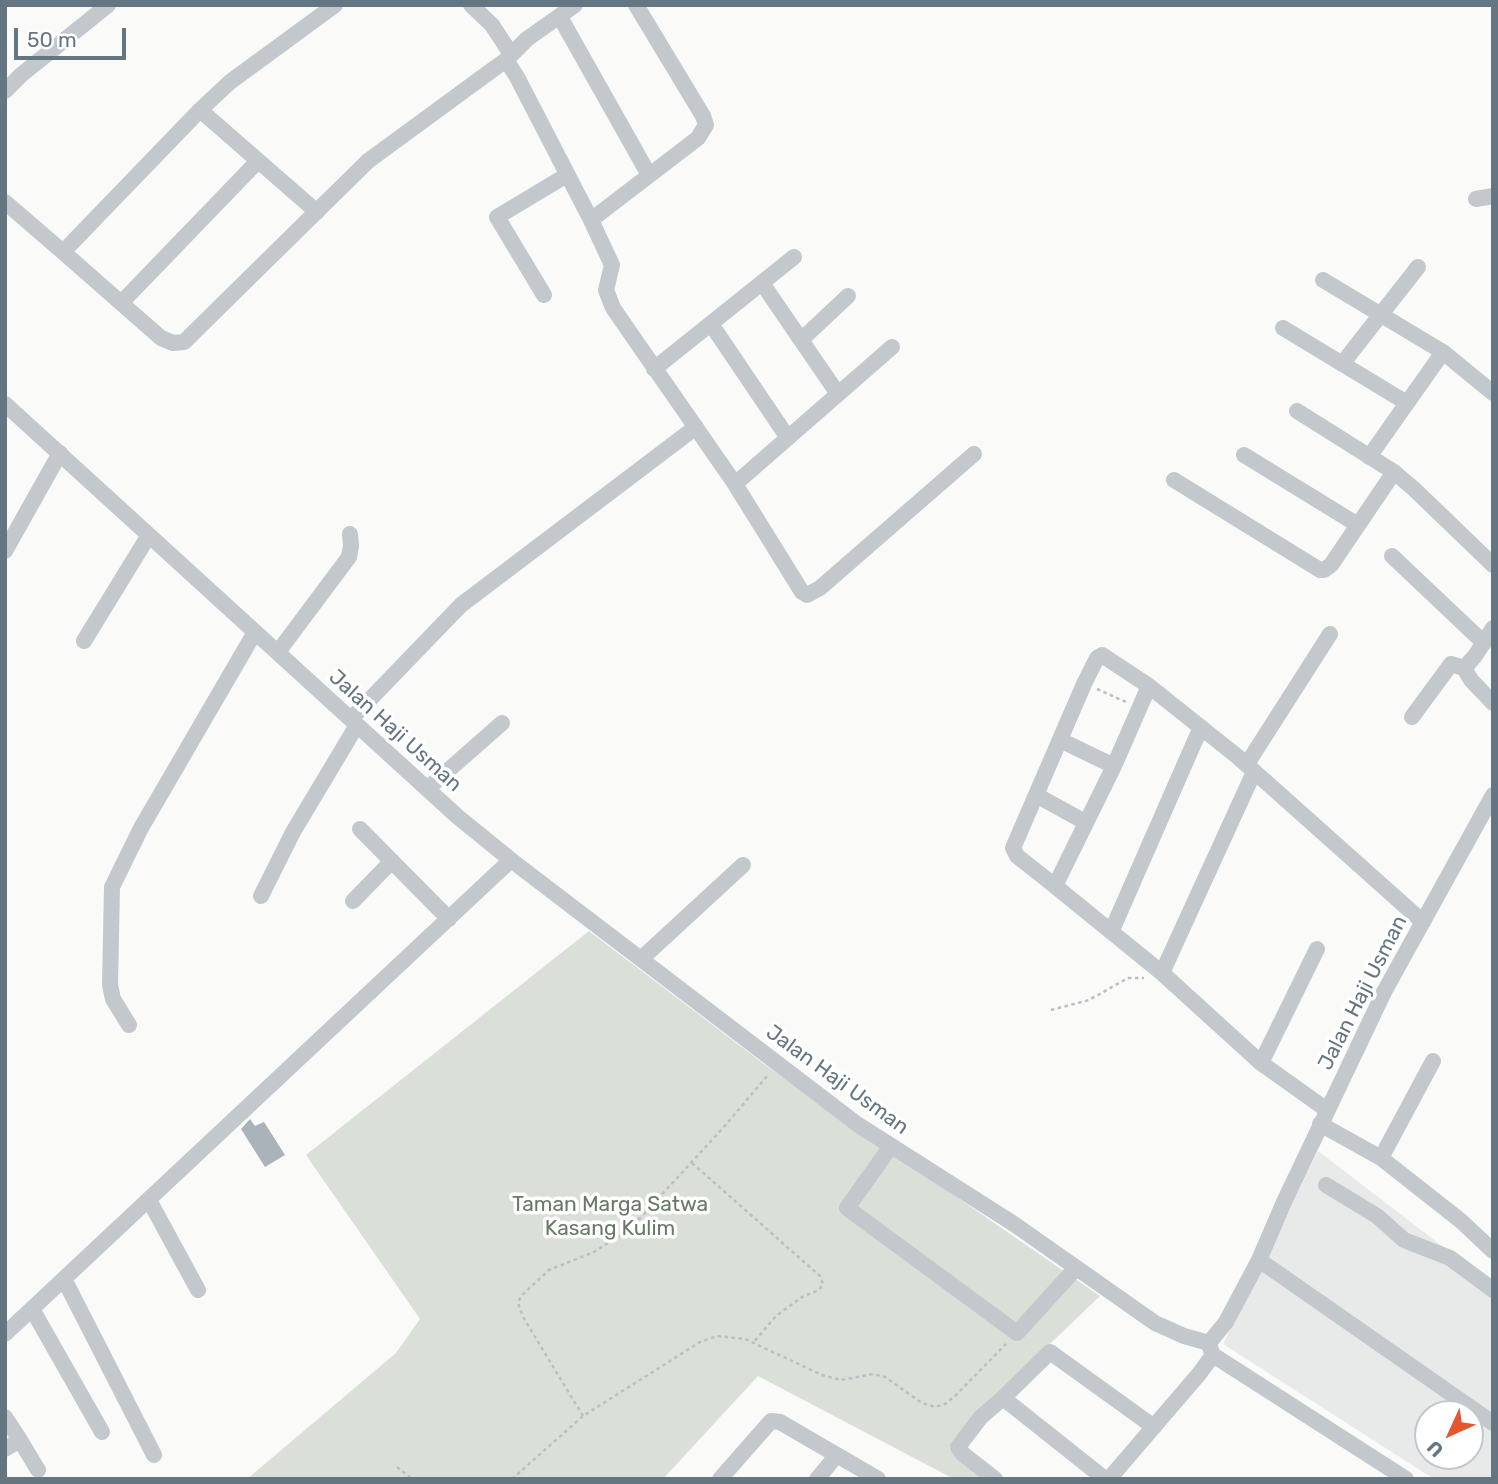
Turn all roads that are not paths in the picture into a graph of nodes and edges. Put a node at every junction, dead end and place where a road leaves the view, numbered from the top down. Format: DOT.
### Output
graph roads {
  1 [pos="108,5"];
  2 [pos="335,5"];
  3 [pos="471,5"];
  4 [pos="575,5"];
  5 [pos="636,5"];
  6 [pos="560,16"];
  7 [pos="508,57"];
  8 [pos="5,91"];
  9 [pos="200,110"];
  10 [pos="258,161"];
  11 [pos="567,175"];
  12 [pos="649,176"];
  13 [pos="1493,196"];
  14 [pos="1476,199"];
  15 [pos="5,202"];
  16 [pos="317,212"];
  17 [pos="591,220"];
  18 [pos="63,252"];
  19 [pos="794,257"];
  20 [pos="1418,267"];
  21 [pos="1323,280"];
  22 [pos="762,283"];
  23 [pos="544,295"];
  24 [pos="848,296"];
  25 [pos="121,303"];
  26 [pos="1381,314"];
  27 [pos="710,324"];
  28 [pos="1283,328"];
  29 [pos="801,340"];
  30 [pos="892,347"];
  31 [pos="1443,352"];
  32 [pos="1342,364"];
  33 [pos="654,369"];
  34 [pos="1493,393"];
  35 [pos="838,394"];
  36 [pos="1407,403"];
  37 [pos="5,404"];
  38 [pos="1297,411"];
  39 [pos="695,427"];
  40 [pos="788,438"];
  41 [pos="60,453"];
  42 [pos="974,454"];
  43 [pos="1244,454"];
  44 [pos="1368,457"];
  45 [pos="1394,472"];
  46 [pos="1174,480"];
  47 [pos="735,485"];
  48 [pos="1357,525"];
  49 [pos="350,534"];
  50 [pos="149,535"];
  51 [pos="5,551"];
  52 [pos="1392,556"];
  53 [pos="1493,565"];
  54 [pos="255,632"];
  55 [pos="1330,634"];
  56 [pos="1489,636"];
  57 [pos="84,642"];
  58 [pos="278,652"];
  59 [pos="1464,668"];
  60 [pos="1149,686"];
  61 [pos="1493,703"];
  62 [pos="1412,718"];
  63 [pos="354,722"];
  64 [pos="502,723"];
  65 [pos="1201,727"];
  66 [pos="1060,740"];
  67 [pos="1114,766"];
  68 [pos="1250,768"];
  69 [pos="427,789"];
  70 [pos="1036,795"];
  71 [pos="1493,795"];
  72 [pos="1085,822"];
  73 [pos="360,829"];
  74 [pos="511,860"];
  75 [pos="392,861"];
  76 [pos="743,865"];
  77 [pos="1055,886"];
  78 [pos="261,896"];
  79 [pos="353,901"];
  80 [pos="449,919"];
  81 [pos="1423,922"];
  82 [pos="1112,930"];
  83 [pos="1317,948"];
  84 [pos="641,959"];
  85 [pos="1165,975"];
  86 [pos="128,1025"];
  87 [pos="1433,1060"];
  88 [pos="1261,1063"];
  89 [pos="1324,1117"];
  90 [pos="891,1146"];
  91 [pos="1381,1158"];
  92 [pos="1326,1185"];
  93 [pos="149,1199"];
  94 [pos="1493,1251"];
  95 [pos="1259,1260"];
  96 [pos="1076,1268"];
  97 [pos="64,1279"];
  98 [pos="198,1290"];
  99 [pos="1493,1290"];
  100 [pos="32,1310"];
  101 [pos="5,1334"];
  102 [pos="1211,1349"];
  103 [pos="1003,1398"];
  104 [pos="5,1417"];
  105 [pos="1493,1423"];
  106 [pos="1154,1427"];
  107 [pos="102,1432"];
  108 [pos="20,1440"];
  109 [pos="5,1449"];
  110 [pos="153,1455"];
  111 [pos="837,1455"];
  112 [pos="38,1470"];
  113 [pos="1386,1474"];
  114 [pos="720,1479"];
  115 [pos="817,1479"];
  116 [pos="878,1479"];
  117 [pos="995,1479"];
  118 [pos="1107,1479"];
  119 [pos="1406,1479"];
  1 -- 8 [label="street"];
  2 -- 9 [label="street"];
  3 -- 7 [label="street"];
  4 -- 6 [label="street"];
  5 -- 12 [label="street"];
  6 -- 7 [label="street"];
  6 -- 12 [label="street"];
  7 -- 11 [label="street"];
  7 -- 16 [label="street"];
  9 -- 10 [label="street"];
  9 -- 18 [label="street"];
  10 -- 16 [label="street"];
  10 -- 25 [label="street"];
  11 -- 17 [label="street"];
  11 -- 23 [label="street"];
  12 -- 17 [label="street"];
  13 -- 14 [label="street"];
  15 -- 18 [label="street"];
  16 -- 25 [label="street"];
  17 -- 33 [label="street"];
  18 -- 25 [label="street"];
  19 -- 22 [label="street"];
  20 -- 26 [label="street"];
  21 -- 26 [label="street"];
  22 -- 27 [label="street"];
  22 -- 29 [label="street"];
  24 -- 29 [label="street"];
  26 -- 31 [label="street"];
  26 -- 32 [label="street"];
  27 -- 33 [label="street"];
  27 -- 40 [label="street"];
  28 -- 32 [label="street"];
  29 -- 35 [label="street"];
  30 -- 35 [label="street"];
  31 -- 34 [label="street"];
  31 -- 36 [label="street"];
  32 -- 36 [label="street"];
  33 -- 39 [label="street"];
  35 -- 40 [label="street"];
  36 -- 44 [label="street"];
  37 -- 41 [label="street, Jalan Haji Usman"];
  38 -- 44 [label="street"];
  39 -- 47 [label="street"];
  39 -- 63 [label="street"];
  40 -- 47 [label="street"];
  41 -- 50 [label="street, Jalan Haji Usman"];
  41 -- 51 [label="street"];
  42 -- 47 [label="street"];
  43 -- 48 [label="street"];
  44 -- 45 [label="street"];
  45 -- 48 [label="street"];
  45 -- 53 [label="street"];
  46 -- 48 [label="street"];
  49 -- 58 [label="street"];
  50 -- 54 [label="street, Jalan Haji Usman"];
  50 -- 57 [label="street"];
  52 -- 56 [label="street"];
  54 -- 58 [label="street, Jalan Haji Usman"];
  54 -- 86 [label="street"];
  55 -- 68 [label="street"];
  56 -- 59 [label="street"];
  58 -- 63 [label="street, Jalan Haji Usman"];
  59 -- 61 [label="street"];
  59 -- 62 [label="street"];
  60 -- 65 [label="street"];
  60 -- 66 [label="street"];
  60 -- 67 [label="street"];
  63 -- 69 [label="street, Jalan Haji Usman"];
  63 -- 78 [label="street"];
  64 -- 69 [label="street"];
  65 -- 68 [label="street"];
  65 -- 82 [label="street"];
  66 -- 67 [label="street"];
  66 -- 70 [label="street"];
  67 -- 72 [label="street"];
  68 -- 81 [label="street"];
  68 -- 85 [label="street"];
  69 -- 74 [label="street, Jalan Haji Usman"];
  70 -- 72 [label="street"];
  70 -- 77 [label="street"];
  71 -- 81 [label="street, Jalan Haji Usman"];
  72 -- 77 [label="street"];
  73 -- 75 [label="street"];
  74 -- 80 [label="street"];
  74 -- 84 [label="street, Jalan Haji Usman"];
  75 -- 79 [label="street"];
  75 -- 80 [label="street"];
  76 -- 84 [label="street"];
  77 -- 82 [label="street"];
  80 -- 93 [label="street"];
  81 -- 89 [label="street, Jalan Haji Usman"];
  82 -- 85 [label="street"];
  83 -- 88 [label="street"];
  84 -- 90 [label="street, Jalan Haji Usman"];
  85 -- 88 [label="street"];
  87 -- 91 [label="street"];
  88 -- 89 [label="street"];
  89 -- 91 [label="street"];
  89 -- 95 [label="street, Jalan Haji Usman"];
  90 -- 96 [label="street, Jalan Haji Usman"];
  90 -- 96 [label="street"];
  91 -- 94 [label="street"];
  92 -- 99 [label="street"];
  93 -- 97 [label="street"];
  93 -- 98 [label="street"];
  95 -- 102 [label="street, Jalan Haji Usman"];
  95 -- 105 [label="street"];
  96 -- 102 [label="street, Jalan Haji Usman"];
  97 -- 100 [label="street"];
  97 -- 110 [label="street"];
  100 -- 101 [label="street"];
  100 -- 107 [label="street"];
  102 -- 106 [label="street"];
  102 -- 113 [label="street"];
  103 -- 106 [label="street"];
  103 -- 117 [label="street"];
  103 -- 118 [label="street"];
  104 -- 108 [label="street"];
  106 -- 118 [label="street"];
  108 -- 109 [label="street"];
  108 -- 112 [label="street"];
  111 -- 114 [label="street"];
  111 -- 115 [label="street"];
  111 -- 116 [label="street"];
  113 -- 119 [label="street"];
}
